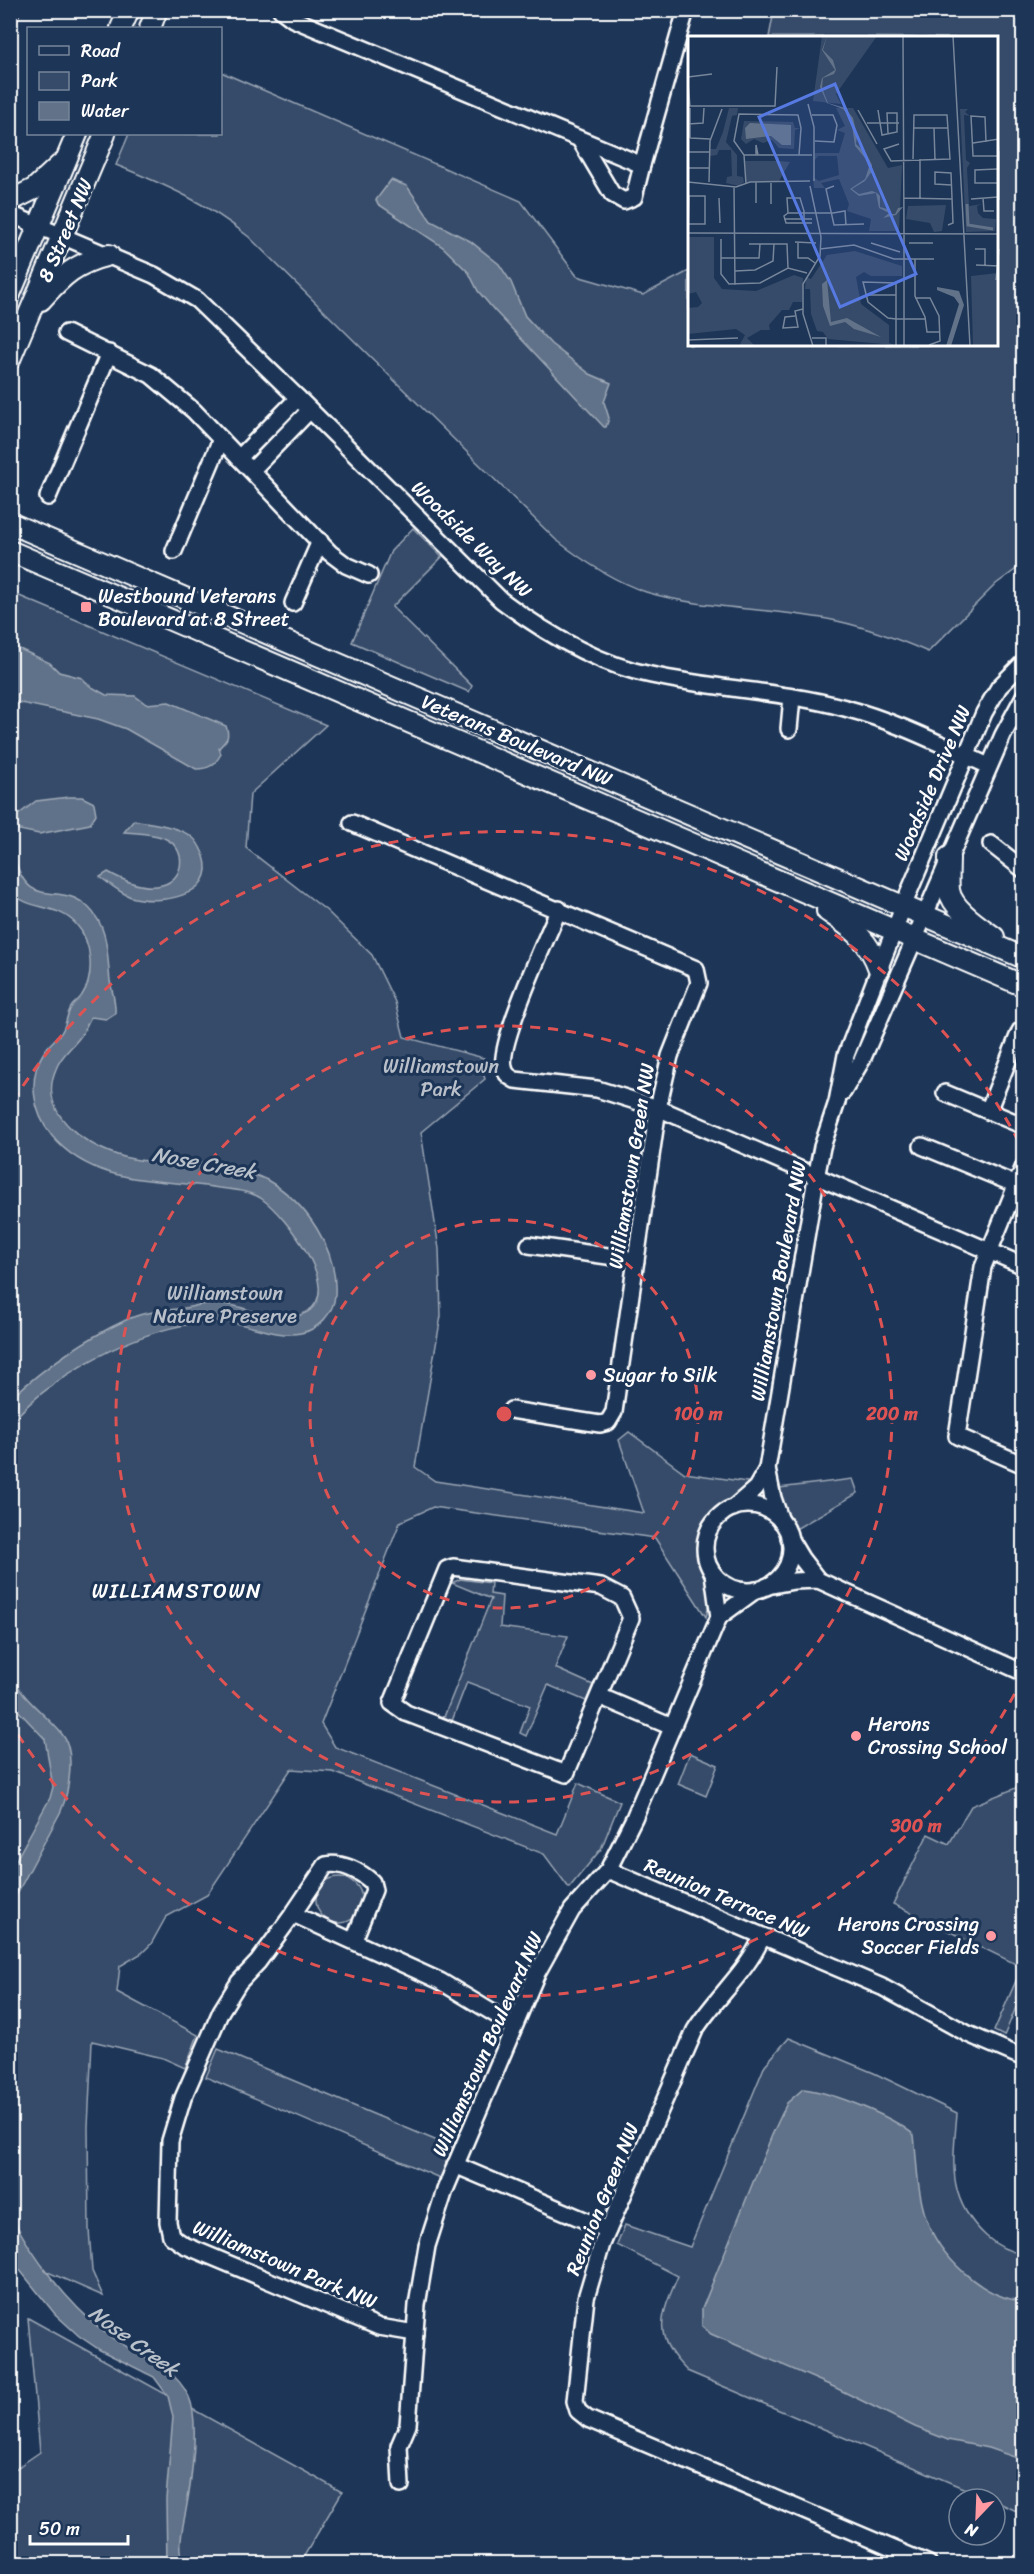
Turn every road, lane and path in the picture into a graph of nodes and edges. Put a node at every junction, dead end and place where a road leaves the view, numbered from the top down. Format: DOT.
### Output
graph roads {
  1 [pos="129,10"];
  2 [pos="157,10"];
  3 [pos="281,10"];
  4 [pos="686,10"];
  5 [pos="121,27"];
  6 [pos="150,27"];
  7 [pos="77,135"];
  8 [pos="105,135"];
  9 [pos="580,140"];
  10 [pos="68,157"];
  11 [pos="642,165"];
  12 [pos="10,201"];
  13 [pos="10,214"];
  14 [pos="39,226"];
  15 [pos="62,236"];
  16 [pos="109,255"];
  17 [pos="10,294"];
  18 [pos="29,314"];
  19 [pos="66,333"];
  20 [pos="109,353"];
  21 [pos="10,359"];
  22 [pos="298,398"];
  23 [pos="310,410"];
  24 [pos="221,439"];
  25 [pos="239,458"];
  26 [pos="252,470"];
  27 [pos="48,496"];
  28 [pos="10,512"];
  29 [pos="10,523"];
  30 [pos="32,532"];
  31 [pos="320,541"];
  32 [pos="10,551"];
  33 [pos="174,551"];
  34 [pos="369,575"];
  35 [pos="293,603"];
  36 [pos="1023,662"];
  37 [pos="1023,696"];
  38 [pos="792,697"];
  39 [pos="789,729"];
  40 [pos="966,755"];
  41 [pos="989,766"];
  42 [pos="352,823"];
  43 [pos="991,844"];
  44 [pos="949,857"];
  45 [pos="1023,870"];
  46 [pos="796,888"];
  47 [pos="903,906"];
  48 [pos="559,909"];
  49 [pos="924,915"];
  50 [pos="894,930"];
  51 [pos="914,938"];
  52 [pos="1023,958"];
  53 [pos="879,969"];
  54 [pos="1023,986"];
  55 [pos="1020,1031"];
  56 [pos="945,1093"];
  57 [pos="837,1102"];
  58 [pos="658,1108"];
  59 [pos="988,1111"];
  60 [pos="1023,1126"];
  61 [pos="922,1146"];
  62 [pos="1023,1166"];
  63 [pos="816,1178"];
  64 [pos="1020,1186"];
  65 [pos="530,1245"];
  66 [pos="988,1251"];
  67 [pos="636,1260"];
  68 [pos="1023,1266"];
  69 [pos="511,1410"];
  70 [pos="1023,1465"];
  71 [pos="767,1469"];
  72 [pos="733,1508"];
  73 [pos="782,1522"];
  74 [pos="789,1538"];
  75 [pos="713,1573"];
  76 [pos="818,1580"];
  77 [pos="761,1588"];
  78 [pos="719,1617"];
  79 [pos="1023,1672"];
  80 [pos="599,1696"];
  81 [pos="672,1727"];
  82 [pos="608,1870"];
  83 [pos="293,1914"];
  84 [pos="762,1936"];
  85 [pos="354,1940"];
  86 [pos="513,2025"];
  87 [pos="1023,2058"];
  88 [pos="455,2165"];
  89 [pos="608,2230"];
  90 [pos="415,2333"];
  91 [pos="401,2485"];
  92 [pos="929,2564"];
  1 -- 5 [label="main road"];
  2 -- 6 [label="main road"];
  3 -- 9 [label="street"];
  4 -- 11 [label="street"];
  7 -- 10 [label="main road, 8 Street NW"];
  8 -- 15 [label="main road, 8 Street NW"];
  9 -- 11 [label="street"];
  9 -- 11 [label="street"];
  10 -- 12 [label="main road"];
  10 -- 14 [label="main road, 8 Street NW"];
  13 -- 14 [label="street, Woodside Way NW"];
  14 -- 15 [label="street, Woodside Way NW"];
  14 -- 17 [label="main road, 8 Street NW"];
  15 -- 16 [label="street, Woodside Way NW"];
  15 -- 18 [label="main road, 8 Street NW"];
  16 -- 18 [label="main road"];
  16 -- 22 [label="street, Woodside Way NW"];
  18 -- 21 [label="main road, 8 Street NW"];
  19 -- 20 [label="street"];
  20 -- 24 [label="street"];
  20 -- 27 [label="street"];
  22 -- 23 [label="street, Woodside Way NW"];
  22 -- 25 [label="street"];
  23 -- 26 [label="street"];
  23 -- 38 [label="street, Woodside Way NW"];
  24 -- 25 [label="street"];
  24 -- 33 [label="street"];
  25 -- 26 [label="street"];
  26 -- 31 [label="street"];
  28 -- 30 [label="main road"];
  29 -- 30 [label="main road, Veterans Boulevard NW"];
  30 -- 47 [label="main road, Veterans Boulevard NW"];
  31 -- 34 [label="street"];
  31 -- 35 [label="street"];
  32 -- 46 [label="main road, Veterans Boulevard NW"];
  36 -- 40 [label="street, Woodside Drive NW"];
  37 -- 41 [label="street"];
  38 -- 39 [label="street"];
  38 -- 40 [label="street, Woodside Way NW"];
  40 -- 41 [label="street, Woodside Way NW"];
  40 -- 47 [label="street, Woodside Drive NW"];
  41 -- 44 [label="street"];
  42 -- 48 [label="street, Williamstown Green NW"];
  43 -- 45 [label="street"];
  44 -- 49 [label="street"];
  44 -- 52 [label="main road"];
  46 -- 50 [label="main road, Veterans Boulevard NW"];
  46 -- 53 [label="main road"];
  47 -- 49 [label="main road, Veterans Boulevard NW"];
  47 -- 50 [label="street, Woodside Drive NW"];
  48 -- 58 [label="street, Williamstown Green NW"];
  48 -- 58 [label="street"];
  49 -- 51 [label="street"];
  49 -- 52 [label="main road, Veterans Boulevard NW"];
  50 -- 51 [label="main road, Veterans Boulevard NW"];
  50 -- 53 [label="street, Williamstown Boulevard NW"];
  51 -- 54 [label="main road, Veterans Boulevard NW"];
  51 -- 57 [label="street, Williamstown Boulevard NW"];
  53 -- 57 [label="street, Williamstown Boulevard NW"];
  55 -- 59 [label="street"];
  56 -- 59 [label="street"];
  57 -- 63 [label="street, Williamstown Boulevard NW"];
  58 -- 63 [label="street"];
  58 -- 67 [label="street, Williamstown Green NW"];
  59 -- 60 [label="street"];
  61 -- 64 [label="street"];
  62 -- 64 [label="street"];
  63 -- 66 [label="street"];
  63 -- 71 [label="street, Williamstown Boulevard NW"];
  64 -- 66 [label="street"];
  65 -- 67 [label="street"];
  66 -- 68 [label="street"];
  66 -- 70 [label="street"];
  67 -- 69 [label="street, Williamstown Green NW"];
  71 -- 72 [label="street, Williamstown Boulevard NW"];
  71 -- 73 [label="street, Williamstown Boulevard NW"];
  72 -- 73 [label="street"];
  72 -- 75 [label="street"];
  73 -- 74 [label="street"];
  74 -- 76 [label="street"];
  74 -- 77 [label="street"];
  75 -- 77 [label="street"];
  75 -- 78 [label="street"];
  76 -- 77 [label="street"];
  76 -- 79 [label="street"];
  77 -- 78 [label="street"];
  78 -- 81 [label="street, Williamstown Boulevard NW"];
  80 -- 80 [label="street"];
  80 -- 81 [label="street"];
  81 -- 82 [label="street, Williamstown Boulevard NW"];
  82 -- 84 [label="street, Reunion Terrace NW"];
  82 -- 86 [label="street, Williamstown Boulevard NW"];
  83 -- 85 [label="street"];
  83 -- 85 [label="street, Williamstown Park NW"];
  83 -- 90 [label="street, Williamstown Park NW"];
  84 -- 87 [label="street, Reunion Terrace NW"];
  84 -- 89 [label="street, Reunion Green NW"];
  85 -- 86 [label="street"];
  86 -- 88 [label="street, Williamstown Boulevard NW"];
  88 -- 89 [label="street"];
  88 -- 90 [label="street, Williamstown Boulevard NW"];
  89 -- 92 [label="street, Reunion Green NW"];
  90 -- 91 [label="street, Williamstown Boulevard NW"];
}
